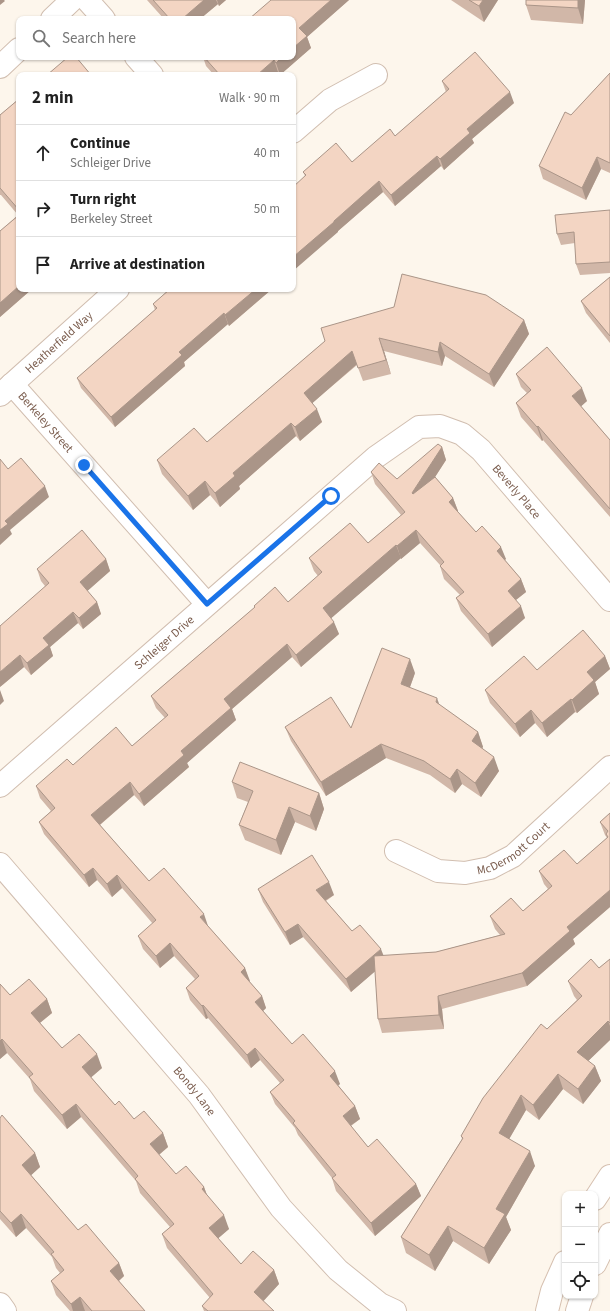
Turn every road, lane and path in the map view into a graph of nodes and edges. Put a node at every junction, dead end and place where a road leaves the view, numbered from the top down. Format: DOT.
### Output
graph roads {
  1 [pos="72,0"];
  2 [pos="87,0"];
  3 [pos="55,16"];
  4 [pos="101,16"];
  5 [pos="16,52"];
  6 [pos="139,60"];
  7 [pos="0,67"];
  8 [pos="149,72"];
  9 [pos="376,75"];
  10 [pos="296,129"];
  11 [pos="115,292"];
  12 [pos="6,390"];
  13 [pos="403,439"];
  14 [pos="610,600"];
  15 [pos="207,604"];
  16 [pos="610,767"];
  17 [pos="0,786"];
  18 [pos="396,851"];
  19 [pos="0,864"];
  20 [pos="610,1176"];
  21 [pos="598,1194"];
  22 [pos="610,1234"];
  23 [pos="565,1263"];
  24 [pos="596,1263"];
  25 [pos="581,1299"];
  26 [pos="0,1304"];
  27 [pos="5,1311"];
  28 [pos="394,1311"];
  29 [pos="547,1311"];
  30 [pos="577,1311"];
  1 -- 3 [label="street"];
  2 -- 4 [label="street"];
  5 -- 7 [label="street"];
  6 -- 8 [label="street"];
  9 -- 10 [label="street"];
  11 -- 12 [label="street, Heatherfield Way"];
  12 -- 15 [label="street, Berkeley Street"];
  13 -- 14 [label="street, Beverly Place"];
  13 -- 15 [label="street, Schleiger Drive"];
  15 -- 17 [label="street, Schleiger Drive"];
  16 -- 18 [label="street, McDermott Court"];
  19 -- 28 [label="street, Bondy Lane"];
  20 -- 21 [label="street"];
  22 -- 24 [label="street"];
  23 -- 29 [label="street"];
  25 -- 30 [label="street"];
  26 -- 27 [label="street"];
}
